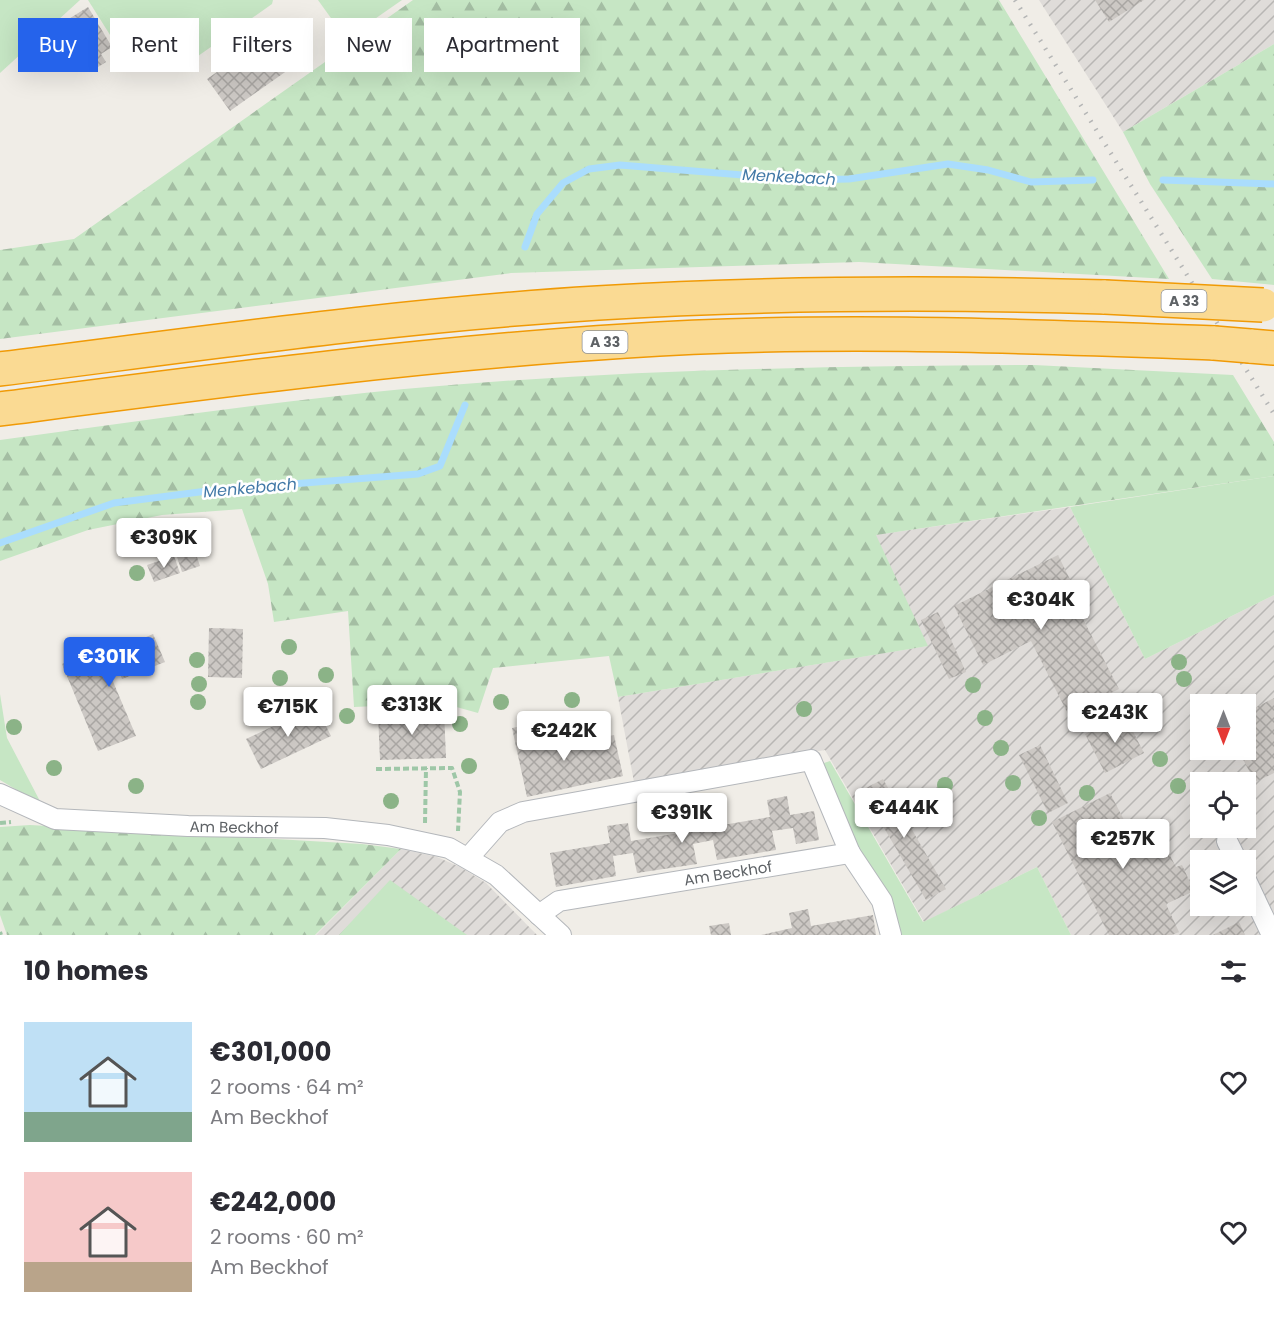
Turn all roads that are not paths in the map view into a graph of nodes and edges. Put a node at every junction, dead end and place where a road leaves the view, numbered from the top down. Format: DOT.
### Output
graph roads {
  1 [pos="1269,306"];
  2 [pos="1262,347"];
  3 [pos="8,368"];
  4 [pos="0,409"];
  5 [pos="0,794"];
  6 [pos="1227,841"];
  7 [pos="1232,850"];
  8 [pos="850,853"];
  9 [pos="469,857"];
  10 [pos="1256,901"];
  11 [pos="539,915"];
  12 [pos="561,935"];
  13 [pos="891,935"];
  14 [pos="1272,935"];
  1 -- 3 [label="highway, A 33, bridge"];
  2 -- 4 [label="highway, A 33, bridge"];
  5 -- 9 [label="street, Am Beckhof"];
  6 -- 7 [label="street"];
  8 -- 9 [label="street"];
  8 -- 11 [label="street, Am Beckhof"];
  8 -- 13 [label="street"];
  9 -- 11 [label="street, Am Beckhof"];
  10 -- 14 [label="street"];
  11 -- 12 [label="street, Am Beckhof"];
}
